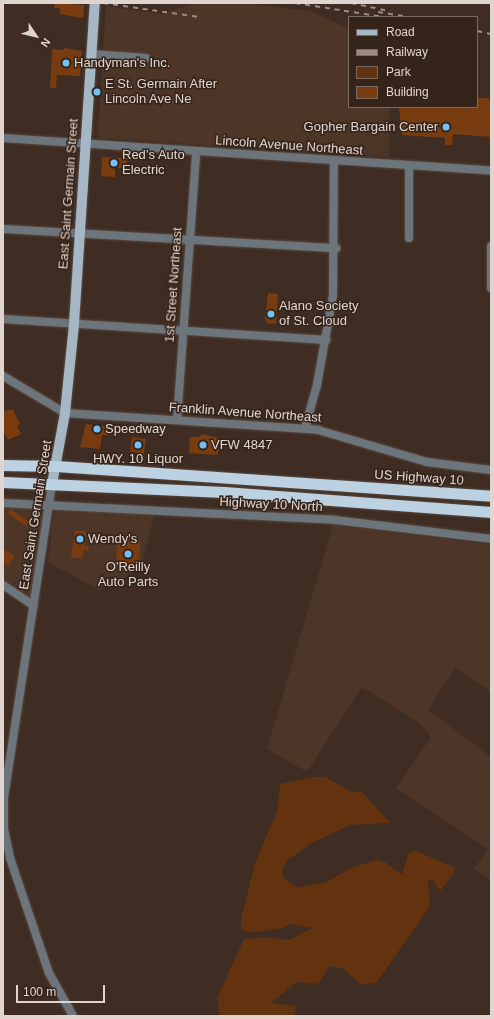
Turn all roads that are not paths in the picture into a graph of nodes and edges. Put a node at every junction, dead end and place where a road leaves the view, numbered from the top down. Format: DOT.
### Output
graph roads {
  1 [pos="95,3"];
  2 [pos="92,54"];
  3 [pos="146,58"];
  4 [pos="3,138"];
  5 [pos="86,144"];
  6 [pos="196,152"];
  7 [pos="334,161"];
  8 [pos="409,165"];
  9 [pos="491,170"];
  10 [pos="3,229"];
  11 [pos="80,233"];
  12 [pos="409,238"];
  13 [pos="189,242"];
  14 [pos="491,246"];
  15 [pos="336,248"];
  16 [pos="491,288"];
  17 [pos="3,319"];
  18 [pos="74,324"];
  19 [pos="182,331"];
  20 [pos="326,340"];
  21 [pos="3,376"];
  22 [pos="65,414"];
  23 [pos="177,420"];
  24 [pos="305,428"];
  25 [pos="3,465"];
  26 [pos="56,466"];
  27 [pos="491,470"];
  28 [pos="3,482"];
  29 [pos="52,484"];
  30 [pos="491,496"];
  31 [pos="3,503"];
  32 [pos="49,506"];
  33 [pos="406,506"];
  34 [pos="491,512"];
  35 [pos="491,517"];
  36 [pos="491,539"];
  37 [pos="3,585"];
  38 [pos="34,606"];
  39 [pos="3,798"];
  40 [pos="72,1016"];
  1 -- 2 [label="main road, East Saint Germain Street"];
  2 -- 3 [label="street"];
  2 -- 5 [label="main road, East Saint Germain Street"];
  4 -- 5 [label="street, Lincoln Avenue Northeast"];
  5 -- 6 [label="street, Lincoln Avenue Northeast"];
  5 -- 11 [label="main road, East Saint Germain Street"];
  6 -- 7 [label="street, Lincoln Avenue Northeast"];
  6 -- 13 [label="street, 1st Street Northeast"];
  7 -- 8 [label="street, Lincoln Avenue Northeast"];
  7 -- 15 [label="street"];
  8 -- 9 [label="street, Lincoln Avenue Northeast"];
  8 -- 12 [label="street"];
  10 -- 11 [label="street"];
  11 -- 13 [label="street"];
  11 -- 18 [label="main road, East Saint Germain Street"];
  13 -- 15 [label="street"];
  13 -- 19 [label="street, 1st Street Northeast"];
  14 -- 16 [label="street"];
  15 -- 20 [label="street"];
  17 -- 18 [label="street"];
  18 -- 19 [label="street"];
  18 -- 22 [label="main road, East Saint Germain Street"];
  19 -- 20 [label="street"];
  19 -- 23 [label="street, 1st Street Northeast"];
  20 -- 24 [label="street"];
  21 -- 22 [label="street"];
  22 -- 23 [label="street, Franklin Avenue Northeast"];
  22 -- 26 [label="main road, East Saint Germain Street"];
  23 -- 24 [label="street, Franklin Avenue Northeast"];
  24 -- 27 [label="street, Franklin Avenue Northeast"];
  25 -- 26 [label="highway"];
  26 -- 29 [label="main road, East Saint Germain Street"];
  26 -- 30 [label="highway, US Highway 10"];
  28 -- 29 [label="highway"];
  29 -- 32 [label="street, East Saint Germain Street"];
  29 -- 33 [label="highway"];
  31 -- 32 [label="street, Highway 10 North"];
  32 -- 36 [label="street, Highway 10 North"];
  32 -- 38 [label="street, East Saint Germain Street"];
  33 -- 34 [label="highway"];
  33 -- 35 [label="highway"];
  37 -- 38 [label="street"];
  38 -- 39 [label="street, East Saint Germain Street"];
  39 -- 40 [label="street, East Saint Germain Street"];
}
